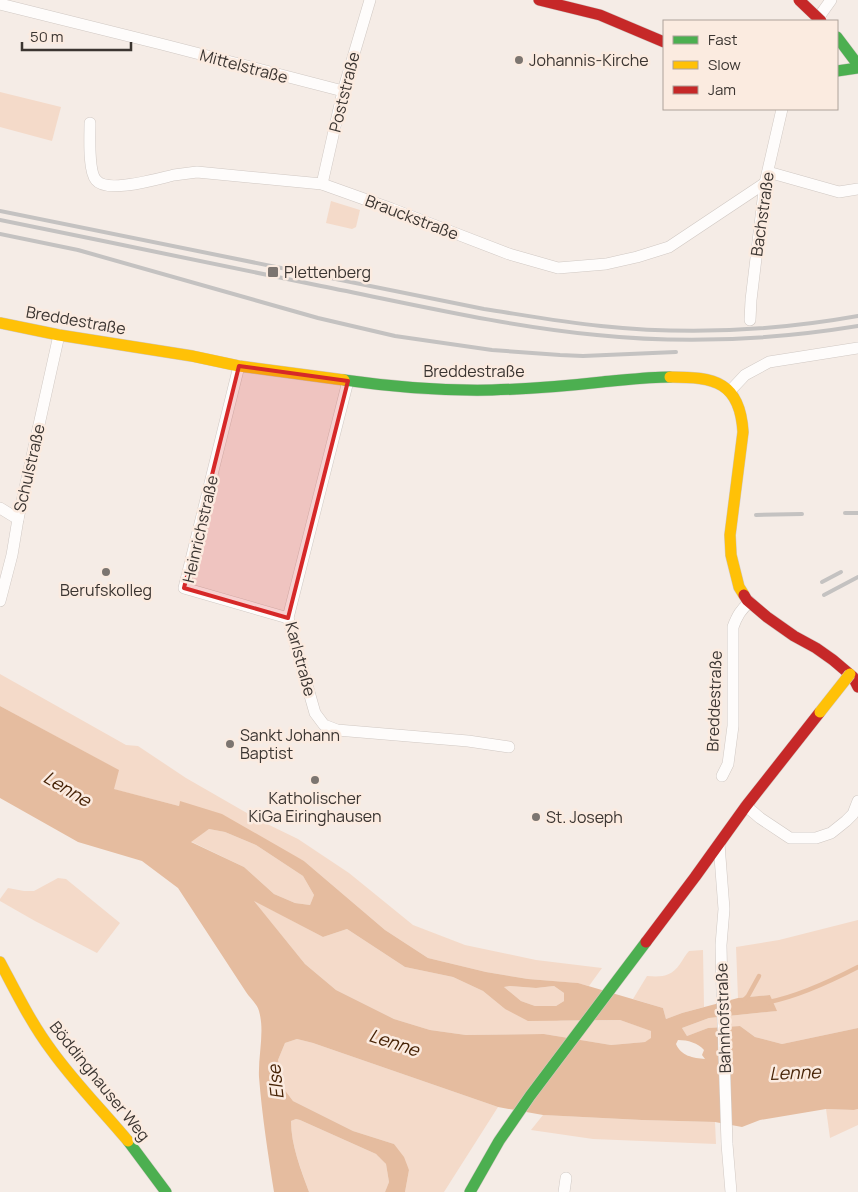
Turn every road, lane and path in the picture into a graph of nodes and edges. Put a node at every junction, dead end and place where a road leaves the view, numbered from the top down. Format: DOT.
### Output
graph roads {
  1 [pos="370,0"];
  2 [pos="539,0"];
  3 [pos="800,0"];
  4 [pos="831,0"];
  5 [pos="0,4"];
  6 [pos="817,20"];
  7 [pos="820,20"];
  8 [pos="838,38"];
  9 [pos="663,42"];
  10 [pos="858,66"];
  11 [pos="838,71"];
  12 [pos="343,91"];
  13 [pos="782,110"];
  14 [pos="90,123"];
  15 [pos="768,172"];
  16 [pos="322,184"];
  17 [pos="765,184"];
  18 [pos="858,189"];
  19 [pos="750,320"];
  20 [pos="0,323"];
  21 [pos="59,335"];
  22 [pos="858,348"];
  23 [pos="239,366"];
  24 [pos="348,381"];
  25 [pos="730,391"];
  26 [pos="0,508"];
  27 [pos="18,519"];
  28 [pos="0,601"];
  29 [pos="750,602"];
  30 [pos="288,618"];
  31 [pos="854,667"];
  32 [pos="858,687"];
  33 [pos="509,747"];
  34 [pos="722,776"];
  35 [pos="858,801"];
  36 [pos="746,806"];
  37 [pos="719,844"];
  38 [pos="0,962"];
  39 [pos="566,1178"];
  40 [pos="470,1191"];
  41 [pos="166,1192"];
  42 [pos="564,1192"];
  43 [pos="731,1192"];
  1 -- 12 [label="street, Poststraße"];
  2 -- 9 [label="street"];
  3 -- 7 [label="street, bridge"];
  4 -- 6 [label="street"];
  5 -- 12 [label="street, Mittelstraße"];
  8 -- 10 [label="street"];
  10 -- 11 [label="street"];
  12 -- 16 [label="street, Poststraße"];
  13 -- 15 [label="street, Bachstraße"];
  14 -- 16 [label="street, Brauckstraße"];
  15 -- 17 [label="street, Bachstraße"];
  15 -- 18 [label="street"];
  16 -- 17 [label="street, Brauckstraße"];
  17 -- 19 [label="street, Bachstraße"];
  20 -- 21 [label="street, Breddestraße"];
  21 -- 23 [label="street, Breddestraße"];
  21 -- 27 [label="street, Schulstraße"];
  22 -- 25 [label="street"];
  23 -- 24 [label="street, Breddestraße"];
  23 -- 30 [label="street, Heinrichstraße"];
  24 -- 25 [label="street, Breddestraße"];
  24 -- 30 [label="street, Karlstraße"];
  25 -- 29 [label="street"];
  26 -- 27 [label="street"];
  27 -- 28 [label="street, Schulstraße"];
  29 -- 32 [label="street"];
  29 -- 34 [label="street, Breddestraße"];
  30 -- 33 [label="street, Karlstraße"];
  31 -- 36 [label="street, bridge"];
  35 -- 36 [label="street"];
  36 -- 37 [label="street"];
  37 -- 40 [label="street"];
  37 -- 43 [label="street, Bahnhofstraße"];
  38 -- 41 [label="street, Böddinghauser Weg"];
  39 -- 42 [label="street"];
}
